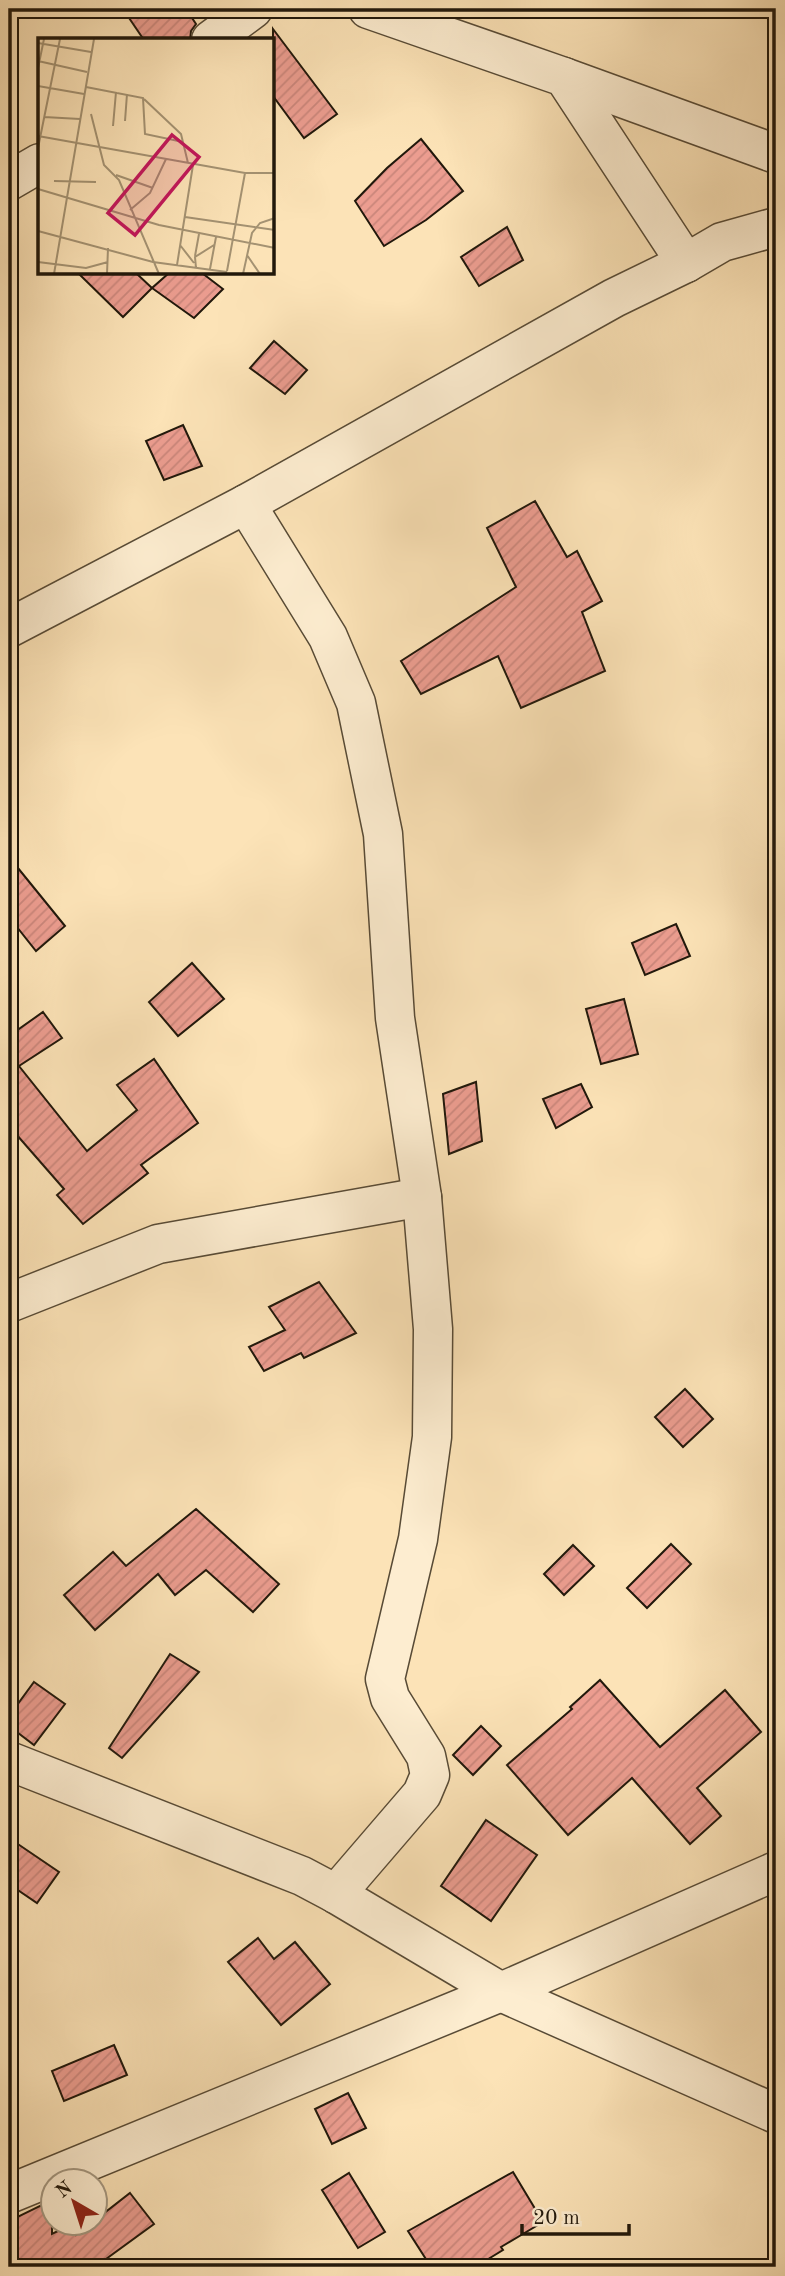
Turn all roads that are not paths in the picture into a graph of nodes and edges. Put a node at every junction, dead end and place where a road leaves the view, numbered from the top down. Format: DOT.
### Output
graph roads {
  1 [pos="253,9"];
  2 [pos="368,9"];
  3 [pos="214,38"];
  4 [pos="565,77"];
  5 [pos="776,154"];
  6 [pos="38,164"];
  7 [pos="9,181"];
  8 [pos="776,227"];
  9 [pos="685,263"];
  10 [pos="246,504"];
  11 [pos="9,628"];
  12 [pos="422,1197"];
  13 [pos="9,1303"];
  14 [pos="9,1761"];
  15 [pos="776,1871"];
  16 [pos="336,1894"];
  17 [pos="501,1992"];
  18 [pos="776,2114"];
  19 [pos="9,2194"];
  1 -- 3 [label="street"];
  2 -- 4 [label="street"];
  4 -- 5 [label="street"];
  4 -- 9 [label="street"];
  6 -- 7 [label="street"];
  8 -- 9 [label="street"];
  9 -- 10 [label="street"];
  10 -- 11 [label="street"];
  10 -- 12 [label="street"];
  12 -- 13 [label="street"];
  12 -- 16 [label="street"];
  14 -- 16 [label="street"];
  15 -- 17 [label="street"];
  16 -- 17 [label="street"];
  17 -- 18 [label="street"];
  17 -- 19 [label="street"];
}
